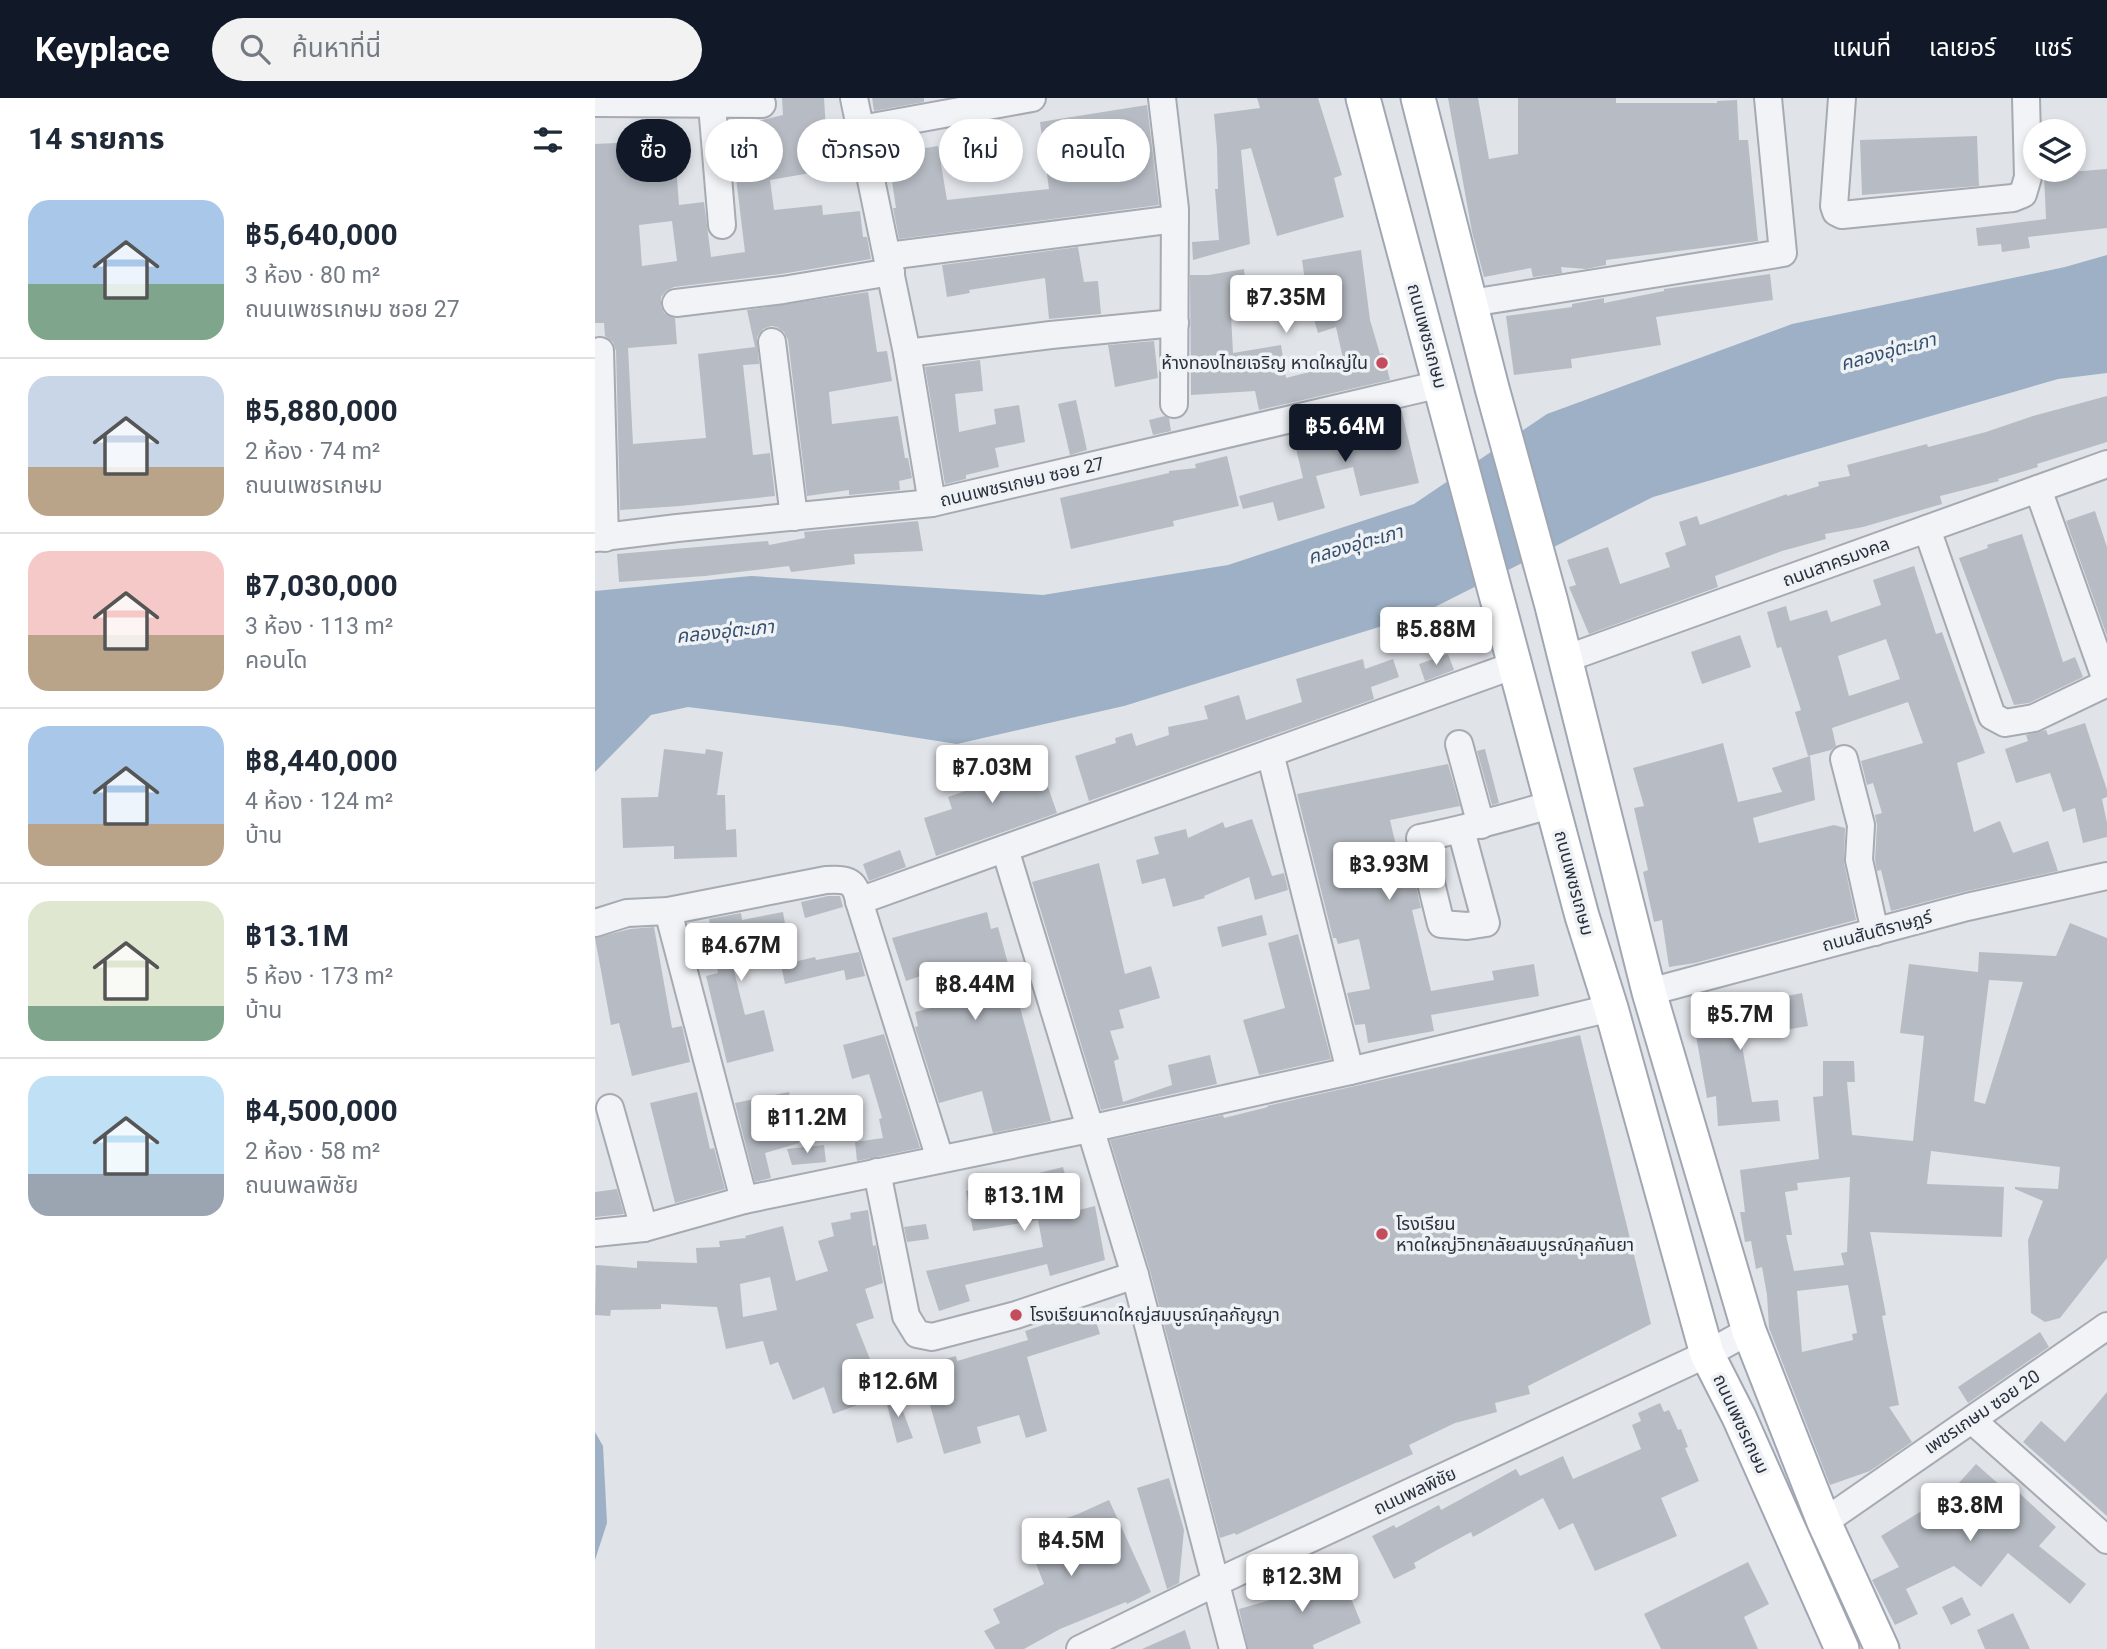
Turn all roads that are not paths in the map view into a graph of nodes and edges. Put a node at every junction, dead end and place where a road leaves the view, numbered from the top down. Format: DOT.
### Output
graph roads {
  1 [pos="854,98"];
  2 [pos="1032,98"];
  3 [pos="1161,98"];
  4 [pos="1363,98"];
  5 [pos="1418,98"];
  6 [pos="1768,98"];
  7 [pos="1842,98"];
  8 [pos="2026,98"];
  9 [pos="595,103"];
  10 [pos="762,104"];
  11 [pos="712,105"];
  12 [pos="859,119"];
  13 [pos="916,119"];
  14 [pos="872,182"];
  15 [pos="1175,219"];
  16 [pos="722,225"];
  17 [pos="889,264"];
  18 [pos="676,303"];
  19 [pos="1471,303"];
  20 [pos="1175,323"];
  21 [pos="772,342"];
  22 [pos="600,351"];
  23 [pos="907,353"];
  24 [pos="1443,394"];
  25 [pos="1174,404"];
  26 [pos="2107,464"];
  27 [pos="2038,489"];
  28 [pos="932,503"];
  29 [pos="794,517"];
  30 [pos="1927,529"];
  31 [pos="600,538"];
  32 [pos="2101,645"];
  33 [pos="1565,659"];
  34 [pos="1515,665"];
  35 [pos="1459,744"];
  36 [pos="1270,753"];
  37 [pos="1844,759"];
  38 [pos="1553,804"];
  39 [pos="1005,849"];
  40 [pos="2107,876"];
  41 [pos="859,901"];
  42 [pos="668,911"];
  43 [pos="595,923"];
  44 [pos="1875,932"];
  45 [pos="1649,992"];
  46 [pos="1611,1008"];
  47 [pos="1350,1071"];
  48 [pos="610,1108"];
  49 [pos="1090,1129"];
  50 [pos="940,1159"];
  51 [pos="877,1172"];
  52 [pos="744,1200"];
  53 [pos="644,1228"];
  54 [pos="595,1233"];
  55 [pos="1135,1275"];
  56 [pos="2107,1326"];
  57 [pos="1749,1331"];
  58 [pos="1707,1354"];
  59 [pos="1973,1421"];
  60 [pos="1824,1522"];
  61 [pos="2107,1539"];
  62 [pos="1217,1583"];
  63 [pos="1080,1649"];
  64 [pos="1233,1649"];
  65 [pos="1842,1649"];
  66 [pos="1882,1649"];
  1 -- 12 [label="street"];
  2 -- 13 [label="street"];
  3 -- 15 [label="street"];
  4 -- 24 [label="main road, ถนนเพชรเกษม"];
  5 -- 19 [label="main road"];
  6 -- 19 [label="street"];
  7 -- 8 [label="street"];
  9 -- 11 [label="street"];
  10 -- 11 [label="street"];
  11 -- 16 [label="street"];
  14 -- 17 [label="street"];
  15 -- 17 [label="street"];
  15 -- 20 [label="street"];
  17 -- 18 [label="street"];
  17 -- 23 [label="street"];
  19 -- 33 [label="main road"];
  20 -- 23 [label="street"];
  20 -- 25 [label="street"];
  21 -- 29 [label="street"];
  22 -- 31 [label="street"];
  23 -- 28 [label="street"];
  24 -- 28 [label="street, ถนนเพชรเกษม ซอย 27"];
  24 -- 34 [label="main road, ถนนเพชรเกษม"];
  26 -- 27 [label="street, ถนนสาครมงคล"];
  27 -- 30 [label="street, ถนนสาครมงคล"];
  27 -- 32 [label="street"];
  28 -- 29 [label="street, ถนนเพชรเกษม ซอย 27"];
  29 -- 31 [label="street, ถนนเพชรเกษม ซอย 27"];
  30 -- 32 [label="street"];
  30 -- 33 [label="street, ถนนสาครมงคล"];
  33 -- 45 [label="main road"];
  34 -- 36 [label="street"];
  34 -- 38 [label="main road, ถนนเพชรเกษม"];
  35 -- 38 [label="street"];
  36 -- 39 [label="street"];
  36 -- 47 [label="street"];
  37 -- 44 [label="street"];
  38 -- 46 [label="main road, ถนนเพชรเกษม"];
  39 -- 41 [label="street"];
  39 -- 49 [label="street"];
  40 -- 44 [label="street, ถนนสันติราษฎร์"];
  41 -- 42 [label="street"];
  41 -- 50 [label="street"];
  42 -- 43 [label="street"];
  42 -- 52 [label="street"];
  44 -- 45 [label="street, ถนนสันติราษฎร์"];
  45 -- 57 [label="main road"];
  46 -- 47 [label="street"];
  46 -- 58 [label="main road, ถนนเพชรเกษม"];
  47 -- 49 [label="street"];
  48 -- 53 [label="street"];
  49 -- 50 [label="street"];
  49 -- 55 [label="street"];
  50 -- 51 [label="street"];
  51 -- 52 [label="street"];
  51 -- 55 [label="street"];
  52 -- 53 [label="street"];
  53 -- 54 [label="street"];
  55 -- 62 [label="street"];
  56 -- 59 [label="street, เพชรเกษม ซอย 20"];
  57 -- 58 [label="street, ถนนพลพิชัย"];
  57 -- 60 [label="main road"];
  58 -- 62 [label="street, ถนนพลพิชัย"];
  58 -- 65 [label="main road, ถนนเพชรเกษม"];
  59 -- 60 [label="street, เพชรเกษม ซอย 20"];
  59 -- 61 [label="street"];
  60 -- 66 [label="main road"];
  62 -- 63 [label="street, ถนนพลพิชัย"];
  62 -- 64 [label="street"];
}
